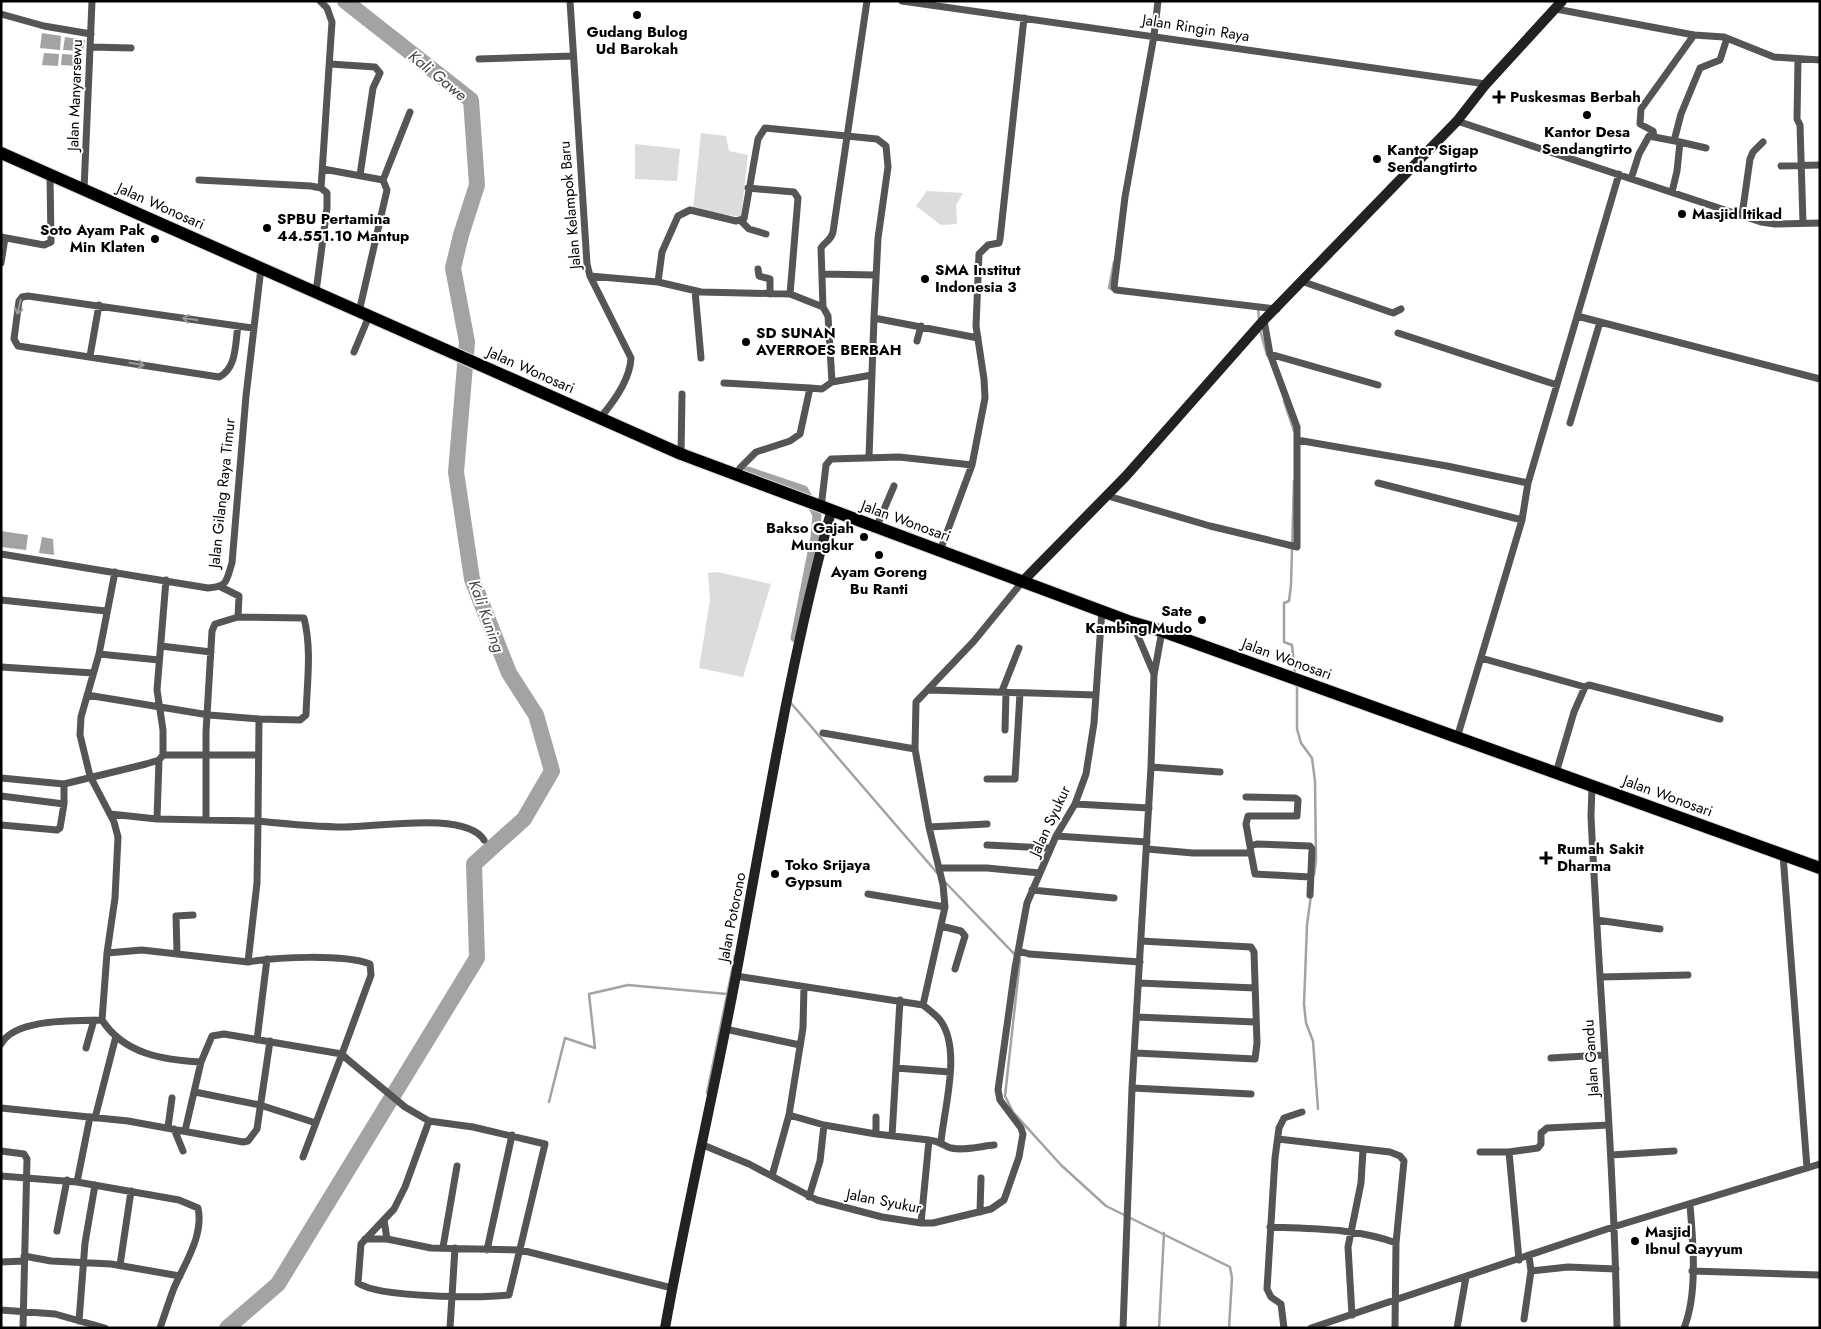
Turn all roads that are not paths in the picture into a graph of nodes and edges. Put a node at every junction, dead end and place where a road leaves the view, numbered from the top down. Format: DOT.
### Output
graph roads {
  1 [pos="92,1"];
  2 [pos="320,1"];
  3 [pos="570,1"];
  4 [pos="868,1"];
  5 [pos="902,1"];
  6 [pos="1158,1"];
  7 [pos="1560,3"];
  8 [pos="940,4"];
  9 [pos="1,14"];
  10 [pos="1024,18"];
  11 [pos="91,34"];
  12 [pos="1694,35"];
  13 [pos="1153,36"];
  14 [pos="1728,38"];
  15 [pos="91,46"];
  16 [pos="131,48"];
  17 [pos="573,56"];
  18 [pos="479,59"];
  19 [pos="1798,59"];
  20 [pos="1820,60"];
  21 [pos="330,64"];
  22 [pos="1486,84"];
  23 [pos="410,112"];
  24 [pos="1457,121"];
  25 [pos="847,136"];
  26 [pos="1654,136"];
  27 [pos="1677,142"];
  28 [pos="1763,142"];
  29 [pos="1706,148"];
  30 [pos="1,153"];
  31 [pos="1820,165"];
  32 [pos="1781,166"];
  33 [pos="1801,166"];
  34 [pos="323,169"];
  35 [pos="1619,174"];
  36 [pos="50,175"];
  37 [pos="360,175"];
  38 [pos="1631,179"];
  39 [pos="199,180"];
  40 [pos="383,180"];
  41 [pos="321,188"];
  42 [pos="748,188"];
  43 [pos="84,190"];
  44 [pos="1672,192"];
  45 [pos="1742,215"];
  46 [pos="740,220"];
  47 [pos="1803,223"];
  48 [pos="1820,223"];
  49 [pos="766,234"];
  50 [pos="3,238"];
  51 [pos="1,263"];
  52 [pos="261,268"];
  53 [pos="758,269"];
  54 [pos="822,274"];
  55 [pos="875,275"];
  56 [pos="590,276"];
  57 [pos="1301,281"];
  58 [pos="658,282"];
  59 [pos="695,291"];
  60 [pos="316,292"];
  61 [pos="770,294"];
  62 [pos="790,294"];
  63 [pos="99,305"];
  64 [pos="822,307"];
  65 [pos="1277,309"];
  66 [pos="1401,309"];
  67 [pos="364,314"];
  68 [pos="1577,316"];
  69 [pos="874,318"];
  70 [pos="1264,320"];
  71 [pos="1600,322"];
  72 [pos="238,326"];
  73 [pos="921,326"];
  74 [pos="253,328"];
  75 [pos="1398,333"];
  76 [pos="978,338"];
  77 [pos="917,341"];
  78 [pos="354,352"];
  79 [pos="1270,354"];
  80 [pos="90,356"];
  81 [pos="701,358"];
  82 [pos="872,375"];
  83 [pos="1820,379"];
  84 [pos="724,382"];
  85 [pos="832,382"];
  86 [pos="1378,384"];
  87 [pos="1557,385"];
  88 [pos="810,388"];
  89 [pos="682,394"];
  90 [pos="599,419"];
  91 [pos="1570,424"];
  92 [pos="1298,440"];
  93 [pos="681,454"];
  94 [pos="868,458"];
  95 [pos="972,465"];
  96 [pos="736,476"];
  97 [pos="1378,483"];
  98 [pos="1528,483"];
  99 [pos="894,486"];
  100 [pos="1108,496"];
  101 [pos="818,507"];
  102 [pos="1522,520"];
  103 [pos="876,528"];
  104 [pos="940,551"];
  105 [pos="1,554"];
  106 [pos="115,572"];
  107 [pos="166,580"];
  108 [pos="1023,581"];
  109 [pos="221,587"];
  110 [pos="1,600"];
  111 [pos="1102,609"];
  112 [pos="106,611"];
  113 [pos="238,617"];
  114 [pos="1132,622"];
  115 [pos="1162,631"];
  116 [pos="161,646"];
  117 [pos="1019,648"];
  118 [pos="210,652"];
  119 [pos="99,654"];
  120 [pos="1481,658"];
  121 [pos="159,660"];
  122 [pos="1,667"];
  123 [pos="93,673"];
  124 [pos="1154,675"];
  125 [pos="1585,687"];
  126 [pos="929,690"];
  127 [pos="1004,691"];
  128 [pos="1020,692"];
  129 [pos="87,695"];
  130 [pos="1096,695"];
  131 [pos="159,708"];
  132 [pos="209,715"];
  133 [pos="259,719"];
  134 [pos="1720,719"];
  135 [pos="1005,730"];
  136 [pos="823,733"];
  137 [pos="1457,738"];
  138 [pos="915,749"];
  139 [pos="206,755"];
  140 [pos="258,755"];
  141 [pos="161,757"];
  142 [pos="1152,767"];
  143 [pos="1220,772"];
  144 [pos="1556,773"];
  145 [pos="90,776"];
  146 [pos="1,778"];
  147 [pos="987,779"];
  148 [pos="64,784"];
  149 [pos="1592,786"];
  150 [pos="1,796"];
  151 [pos="1246,797"];
  152 [pos="64,804"];
  153 [pos="1075,804"];
  154 [pos="1149,808"];
  155 [pos="110,814"];
  156 [pos="157,819"];
  157 [pos="206,819"];
  158 [pos="258,820"];
  159 [pos="987,824"];
  160 [pos="1,825"];
  161 [pos="929,828"];
  162 [pos="1056,836"];
  163 [pos="484,840"];
  164 [pos="987,845"];
  165 [pos="1147,846"];
  166 [pos="1050,848"];
  167 [pos="1250,850"];
  168 [pos="1783,855"];
  169 [pos="1820,868"];
  170 [pos="940,870"];
  171 [pos="1040,872"];
  172 [pos="1310,877"];
  173 [pos="1032,890"];
  174 [pos="868,894"];
  175 [pos="1310,895"];
  176 [pos="1114,898"];
  177 [pos="945,907"];
  178 [pos="193,915"];
  179 [pos="1597,920"];
  180 [pos="941,926"];
  181 [pos="1660,929"];
  182 [pos="1141,942"];
  183 [pos="1018,951"];
  184 [pos="177,953"];
  185 [pos="106,954"];
  186 [pos="267,959"];
  187 [pos="248,962"];
  188 [pos="1140,962"];
  189 [pos="956,969"];
  190 [pos="1688,975"];
  191 [pos="736,976"];
  192 [pos="1600,977"];
  193 [pos="1139,983"];
  194 [pos="804,987"];
  195 [pos="1255,988"];
  196 [pos="900,1000"];
  197 [pos="922,1005"];
  198 [pos="1137,1017"];
  199 [pos="98,1020"];
  200 [pos="1255,1022"];
  201 [pos="725,1029"];
  202 [pos="116,1036"];
  203 [pos="258,1040"];
  204 [pos="270,1041"];
  205 [pos="1,1044"];
  206 [pos="800,1045"];
  207 [pos="86,1048"];
  208 [pos="342,1054"];
  209 [pos="1136,1054"];
  210 [pos="1603,1055"];
  211 [pos="1551,1058"];
  212 [pos="201,1062"];
  213 [pos="896,1068"];
  214 [pos="950,1072"];
  215 [pos="1132,1088"];
  216 [pos="195,1092"];
  217 [pos="1251,1094"];
  218 [pos="172,1098"];
  219 [pos="260,1105"];
  220 [pos="1,1108"];
  221 [pos="1302,1112"];
  222 [pos="789,1115"];
  223 [pos="876,1117"];
  224 [pos="93,1118"];
  225 [pos="429,1121"];
  226 [pos="316,1123"];
  227 [pos="824,1125"];
  228 [pos="1609,1125"];
  229 [pos="171,1128"];
  230 [pos="186,1131"];
  231 [pos="876,1134"];
  232 [pos="512,1135"];
  233 [pos="892,1136"];
  234 [pos="1278,1139"];
  235 [pos="929,1140"];
  236 [pos="941,1142"];
  237 [pos="703,1145"];
  238 [pos="994,1145"];
  239 [pos="1363,1150"];
  240 [pos="1,1151"];
  241 [pos="184,1151"];
  242 [pos="1674,1151"];
  243 [pos="1480,1152"];
  244 [pos="1509,1152"];
  245 [pos="1611,1155"];
  246 [pos="303,1157"];
  247 [pos="1820,1164"];
  248 [pos="457,1166"];
  249 [pos="1807,1168"];
  250 [pos="1,1176"];
  251 [pos="772,1176"];
  252 [pos="27,1177"];
  253 [pos="981,1178"];
  254 [pos="67,1180"];
  255 [pos="78,1182"];
  256 [pos="94,1184"];
  257 [pos="131,1191"];
  258 [pos="809,1197"];
  259 [pos="1690,1205"];
  260 [pos="980,1212"];
  261 [pos="384,1220"];
  262 [pos="921,1223"];
  263 [pos="1270,1227"];
  264 [pos="1613,1228"];
  265 [pos="57,1231"];
  266 [pos="1353,1233"];
  267 [pos="365,1238"];
  268 [pos="387,1239"];
  269 [pos="1396,1243"];
  270 [pos="443,1247"];
  271 [pos="455,1248"];
  272 [pos="487,1250"];
  273 [pos="521,1250"];
  274 [pos="1529,1256"];
  275 [pos="23,1259"];
  276 [pos="1519,1260"];
  277 [pos="1,1262"];
  278 [pos="84,1263"];
  279 [pos="120,1265"];
  280 [pos="1616,1269"];
  281 [pos="1530,1271"];
  282 [pos="1692,1271"];
  283 [pos="1820,1275"];
  284 [pos="180,1276"];
  285 [pos="1466,1278"];
  286 [pos="672,1288"];
  287 [pos="452,1296"];
  288 [pos="1397,1301"];
  289 [pos="1,1310"];
  290 [pos="23,1311"];
  291 [pos="1352,1315"];
  292 [pos="1524,1319"];
  293 [pos="79,1321"];
  294 [pos="23,1328"];
  295 [pos="105,1328"];
  296 [pos="160,1328"];
  297 [pos="450,1328"];
  298 [pos="665,1328"];
  299 [pos="1123,1328"];
  300 [pos="1284,1328"];
  301 [pos="1311,1328"];
  302 [pos="1395,1328"];
  303 [pos="1457,1328"];
  304 [pos="1617,1328"];
  305 [pos="1684,1328"];
  1 -- 11 [label="street, Jalan Manyarsewu"];
  2 -- 21 [label="street"];
  3 -- 17 [label="street, Jalan Kelampok Baru"];
  4 -- 25 [label="street"];
  5 -- 8 [label="street, Jalan Ringin Raya"];
  6 -- 13 [label="street"];
  7 -- 12 [label="street"];
  7 -- 22 [label="street"];
  8 -- 10 [label="street, Jalan Ringin Raya"];
  9 -- 11 [label="street"];
  10 -- 13 [label="street, Jalan Ringin Raya"];
  10 -- 76 [label="street"];
  11 -- 15 [label="street, Jalan Manyarsewu"];
  12 -- 14 [label="street"];
  12 -- 26 [label="street"];
  13 -- 22 [label="street, Jalan Ringin Raya"];
  13 -- 65 [label="street"];
  14 -- 19 [label="street"];
  14 -- 27 [label="street"];
  15 -- 16 [label="street"];
  15 -- 43 [label="street, Jalan Manyarsewu"];
  17 -- 18 [label="street"];
  17 -- 56 [label="street, Jalan Kelampok Baru"];
  19 -- 20 [label="street"];
  19 -- 33 [label="street"];
  21 -- 34 [label="street"];
  21 -- 37 [label="street"];
  22 -- 24 [label="street"];
  23 -- 40 [label="street"];
  24 -- 35 [label="street"];
  24 -- 57 [label="street"];
  25 -- 42 [label="street"];
  25 -- 54 [label="street"];
  25 -- 55 [label="street"];
  26 -- 27 [label="street"];
  26 -- 38 [label="street"];
  27 -- 29 [label="street"];
  27 -- 44 [label="street"];
  28 -- 45 [label="street"];
  30 -- 36 [label="highway, Jalan Wonosari"];
  31 -- 33 [label="street"];
  32 -- 33 [label="street"];
  33 -- 47 [label="street"];
  34 -- 37 [label="street"];
  34 -- 41 [label="street"];
  35 -- 38 [label="street"];
  35 -- 68 [label="street"];
  36 -- 43 [label="highway, Jalan Wonosari"];
  36 -- 50 [label="street"];
  37 -- 40 [label="street"];
  38 -- 44 [label="street"];
  39 -- 41 [label="street"];
  40 -- 67 [label="street"];
  41 -- 60 [label="street"];
  42 -- 46 [label="street"];
  42 -- 62 [label="street"];
  43 -- 52 [label="highway, Jalan Wonosari"];
  44 -- 45 [label="street"];
  45 -- 47 [label="street"];
  46 -- 49 [label="street"];
  46 -- 58 [label="street"];
  47 -- 48 [label="street"];
  50 -- 51 [label="street"];
  52 -- 60 [label="highway, Jalan Wonosari"];
  52 -- 74 [label="street, Jalan Gilang Raya Timur"];
  53 -- 61 [label="street"];
  54 -- 55 [label="street"];
  54 -- 64 [label="street"];
  55 -- 69 [label="street"];
  56 -- 58 [label="street"];
  56 -- 90 [label="street, Jalan Kelampok Baru"];
  57 -- 65 [label="street"];
  57 -- 66 [label="street"];
  58 -- 59 [label="street"];
  59 -- 61 [label="street"];
  59 -- 81 [label="street"];
  60 -- 67 [label="highway, Jalan Wonosari"];
  61 -- 62 [label="street"];
  62 -- 64 [label="street"];
  72 -- 63 [label="street, one-way"];
  63 -- 80 [label="street"];
  63 -- 80 [label="street, one-way"];
  64 -- 85 [label="street"];
  65 -- 70 [label="street"];
  67 -- 78 [label="street"];
  67 -- 90 [label="highway, Jalan Wonosari"];
  68 -- 71 [label="street"];
  68 -- 87 [label="street"];
  69 -- 73 [label="street"];
  69 -- 82 [label="street"];
  70 -- 79 [label="street"];
  70 -- 100 [label="street"];
  71 -- 83 [label="street"];
  71 -- 91 [label="street"];
  72 -- 74 [label="street"];
  80 -- 72 [label="street, one-way"];
  73 -- 76 [label="street"];
  73 -- 77 [label="street"];
  74 -- 109 [label="street, Jalan Gilang Raya Timur"];
  75 -- 87 [label="street"];
  76 -- 95 [label="street"];
  79 -- 86 [label="street"];
  79 -- 92 [label="street"];
  82 -- 85 [label="street"];
  82 -- 94 [label="street"];
  84 -- 88 [label="street"];
  85 -- 88 [label="street"];
  87 -- 98 [label="street"];
  88 -- 96 [label="street"];
  89 -- 93 [label="street"];
  90 -- 93 [label="highway, Jalan Wonosari"];
  92 -- 98 [label="street"];
  92 -- 100 [label="street"];
  93 -- 96 [label="highway, Jalan Wonosari"];
  94 -- 95 [label="street"];
  94 -- 101 [label="street"];
  95 -- 104 [label="street"];
  96 -- 101 [label="highway, Jalan Wonosari"];
  97 -- 102 [label="street"];
  98 -- 102 [label="street"];
  99 -- 103 [label="street"];
  100 -- 108 [label="street"];
  101 -- 103 [label="highway, Jalan Wonosari"];
  101 -- 191 [label="street, Jalan Potorono"];
  102 -- 120 [label="street"];
  103 -- 104 [label="highway, Jalan Wonosari"];
  104 -- 108 [label="highway, Jalan Wonosari"];
  105 -- 106 [label="street, Jalan Gilang Raya Timur"];
  106 -- 107 [label="street, Jalan Gilang Raya Timur"];
  106 -- 112 [label="street"];
  107 -- 109 [label="street, Jalan Gilang Raya Timur"];
  107 -- 116 [label="street"];
  108 -- 111 [label="highway, Jalan Wonosari"];
  108 -- 126 [label="street"];
  109 -- 113 [label="street"];
  110 -- 112 [label="street"];
  111 -- 114 [label="highway, Jalan Wonosari"];
  111 -- 130 [label="street, Jalan Syukur"];
  112 -- 119 [label="street"];
  113 -- 118 [label="street"];
  113 -- 133 [label="street"];
  114 -- 115 [label="highway, Jalan Wonosari"];
  114 -- 124 [label="street"];
  115 -- 124 [label="street"];
  115 -- 137 [label="highway, Jalan Wonosari"];
  116 -- 118 [label="street"];
  116 -- 121 [label="street"];
  117 -- 127 [label="street"];
  118 -- 132 [label="street"];
  119 -- 121 [label="street"];
  119 -- 123 [label="street"];
  120 -- 125 [label="street"];
  120 -- 137 [label="street"];
  121 -- 131 [label="street"];
  122 -- 123 [label="street"];
  123 -- 129 [label="street"];
  124 -- 142 [label="street"];
  125 -- 134 [label="street"];
  125 -- 144 [label="street"];
  126 -- 127 [label="street"];
  126 -- 138 [label="street"];
  127 -- 128 [label="street"];
  127 -- 135 [label="street"];
  128 -- 130 [label="street"];
  128 -- 147 [label="street"];
  129 -- 131 [label="street"];
  129 -- 145 [label="street"];
  130 -- 153 [label="street, Jalan Syukur"];
  131 -- 132 [label="street"];
  131 -- 141 [label="street"];
  132 -- 133 [label="street"];
  132 -- 139 [label="street"];
  133 -- 140 [label="street"];
  136 -- 138 [label="street"];
  137 -- 144 [label="highway, Jalan Wonosari"];
  138 -- 161 [label="street"];
  139 -- 140 [label="street"];
  139 -- 141 [label="street"];
  139 -- 157 [label="street"];
  140 -- 158 [label="street"];
  141 -- 145 [label="street"];
  141 -- 156 [label="street"];
  142 -- 143 [label="street"];
  142 -- 154 [label="street"];
  144 -- 149 [label="highway, Jalan Wonosari"];
  145 -- 148 [label="street"];
  145 -- 155 [label="street"];
  146 -- 148 [label="street"];
  148 -- 152 [label="street"];
  149 -- 168 [label="highway, Jalan Wonosari"];
  149 -- 179 [label="street, Jalan Gandu"];
  150 -- 152 [label="street"];
  151 -- 167 [label="street"];
  152 -- 160 [label="street"];
  153 -- 154 [label="street"];
  153 -- 162 [label="street, Jalan Syukur"];
  154 -- 165 [label="street"];
  155 -- 156 [label="street"];
  155 -- 185 [label="street"];
  156 -- 157 [label="street"];
  157 -- 158 [label="street"];
  158 -- 163 [label="street"];
  158 -- 187 [label="street"];
  159 -- 161 [label="street"];
  161 -- 170 [label="street"];
  162 -- 165 [label="street"];
  162 -- 166 [label="street, Jalan Syukur"];
  164 -- 166 [label="street"];
  165 -- 167 [label="street"];
  165 -- 182 [label="street"];
  166 -- 171 [label="street, Jalan Syukur"];
  167 -- 172 [label="street"];
  167 -- 172 [label="street"];
  168 -- 169 [label="highway, Jalan Wonosari"];
  168 -- 249 [label="street"];
  170 -- 171 [label="street"];
  170 -- 177 [label="street"];
  171 -- 173 [label="street, Jalan Syukur"];
  172 -- 175 [label="street"];
  173 -- 176 [label="street"];
  173 -- 183 [label="street, Jalan Syukur"];
  174 -- 177 [label="street"];
  177 -- 180 [label="street"];
  178 -- 184 [label="street"];
  179 -- 181 [label="street"];
  179 -- 192 [label="street, Jalan Gandu"];
  180 -- 189 [label="street"];
  180 -- 197 [label="street"];
  182 -- 188 [label="street"];
  182 -- 195 [label="street"];
  183 -- 188 [label="street"];
  183 -- 260 [label="street, Jalan Syukur"];
  184 -- 185 [label="street"];
  184 -- 187 [label="street"];
  185 -- 199 [label="street"];
  186 -- 187 [label="street"];
  186 -- 203 [label="street"];
  186 -- 208 [label="street"];
  188 -- 193 [label="street"];
  190 -- 192 [label="street"];
  191 -- 194 [label="street"];
  191 -- 201 [label="street, Jalan Potorono"];
  192 -- 210 [label="street, Jalan Gandu"];
  193 -- 195 [label="street"];
  193 -- 198 [label="street"];
  194 -- 196 [label="street"];
  194 -- 206 [label="street"];
  195 -- 200 [label="street"];
  196 -- 197 [label="street"];
  196 -- 213 [label="street"];
  197 -- 214 [label="street"];
  198 -- 200 [label="street"];
  198 -- 209 [label="street"];
  199 -- 202 [label="street"];
  199 -- 205 [label="street"];
  199 -- 207 [label="street"];
  200 -- 209 [label="street"];
  201 -- 206 [label="street"];
  201 -- 237 [label="street, Jalan Potorono"];
  202 -- 212 [label="street"];
  202 -- 224 [label="street"];
  203 -- 204 [label="street"];
  203 -- 212 [label="street"];
  204 -- 208 [label="street"];
  204 -- 219 [label="street"];
  206 -- 222 [label="street"];
  208 -- 225 [label="street"];
  208 -- 226 [label="street"];
  209 -- 215 [label="street"];
  210 -- 211 [label="street"];
  210 -- 228 [label="street, Jalan Gandu"];
  212 -- 216 [label="street"];
  213 -- 214 [label="street"];
  213 -- 233 [label="street"];
  214 -- 236 [label="street"];
  215 -- 217 [label="street"];
  215 -- 299 [label="street"];
  216 -- 219 [label="street"];
  216 -- 230 [label="street"];
  218 -- 229 [label="street"];
  219 -- 226 [label="street"];
  219 -- 230 [label="street"];
  220 -- 224 [label="street"];
  221 -- 234 [label="street"];
  222 -- 227 [label="street"];
  222 -- 251 [label="street"];
  223 -- 231 [label="street"];
  224 -- 229 [label="street"];
  224 -- 255 [label="street"];
  225 -- 232 [label="street"];
  225 -- 261 [label="street"];
  226 -- 246 [label="street"];
  227 -- 231 [label="street"];
  227 -- 258 [label="street"];
  228 -- 244 [label="street"];
  228 -- 245 [label="street, Jalan Gandu"];
  229 -- 230 [label="street"];
  229 -- 241 [label="street"];
  231 -- 233 [label="street"];
  232 -- 272 [label="street"];
  232 -- 273 [label="street"];
  233 -- 235 [label="street"];
  234 -- 239 [label="street"];
  234 -- 263 [label="street"];
  235 -- 236 [label="street"];
  235 -- 262 [label="street"];
  236 -- 238 [label="street"];
  237 -- 251 [label="street, Jalan Syukur"];
  237 -- 286 [label="street, Jalan Potorono"];
  239 -- 266 [label="street"];
  239 -- 269 [label="street"];
  240 -- 252 [label="street"];
  242 -- 245 [label="street"];
  243 -- 244 [label="street"];
  244 -- 276 [label="street"];
  245 -- 264 [label="street, Jalan Gandu"];
  247 -- 249 [label="street"];
  248 -- 270 [label="street"];
  249 -- 259 [label="street"];
  250 -- 252 [label="street"];
  251 -- 258 [label="street, Jalan Syukur"];
  252 -- 254 [label="street"];
  252 -- 275 [label="street"];
  253 -- 260 [label="street"];
  254 -- 255 [label="street"];
  254 -- 265 [label="street"];
  255 -- 256 [label="street"];
  256 -- 257 [label="street"];
  256 -- 278 [label="street"];
  257 -- 279 [label="street"];
  257 -- 284 [label="street"];
  258 -- 262 [label="street, Jalan Syukur"];
  259 -- 264 [label="street"];
  259 -- 282 [label="street"];
  260 -- 262 [label="street, Jalan Syukur"];
  261 -- 267 [label="street"];
  261 -- 268 [label="street"];
  263 -- 266 [label="street"];
  263 -- 300 [label="street"];
  264 -- 274 [label="street"];
  264 -- 280 [label="street, Jalan Gandu"];
  266 -- 269 [label="street"];
  266 -- 291 [label="street"];
  267 -- 268 [label="street"];
  267 -- 287 [label="street"];
  268 -- 270 [label="street"];
  269 -- 288 [label="street"];
  270 -- 271 [label="street"];
  271 -- 272 [label="street"];
  271 -- 287 [label="street"];
  272 -- 273 [label="street"];
  273 -- 286 [label="street"];
  273 -- 287 [label="street"];
  274 -- 276 [label="street"];
  274 -- 281 [label="street"];
  275 -- 277 [label="street"];
  275 -- 278 [label="street"];
  275 -- 290 [label="street"];
  276 -- 285 [label="street"];
  278 -- 279 [label="street"];
  278 -- 293 [label="street"];
  279 -- 284 [label="street"];
  280 -- 281 [label="street"];
  280 -- 304 [label="street, Jalan Gandu"];
  281 -- 292 [label="street"];
  282 -- 283 [label="street"];
  282 -- 305 [label="street"];
  284 -- 296 [label="street"];
  285 -- 288 [label="street"];
  285 -- 303 [label="street"];
  286 -- 298 [label="street, Jalan Potorono"];
  287 -- 297 [label="street"];
  288 -- 291 [label="street"];
  288 -- 302 [label="street"];
  289 -- 290 [label="street"];
  290 -- 293 [label="street"];
  290 -- 294 [label="street"];
  291 -- 301 [label="street"];
  293 -- 295 [label="street"];
}
